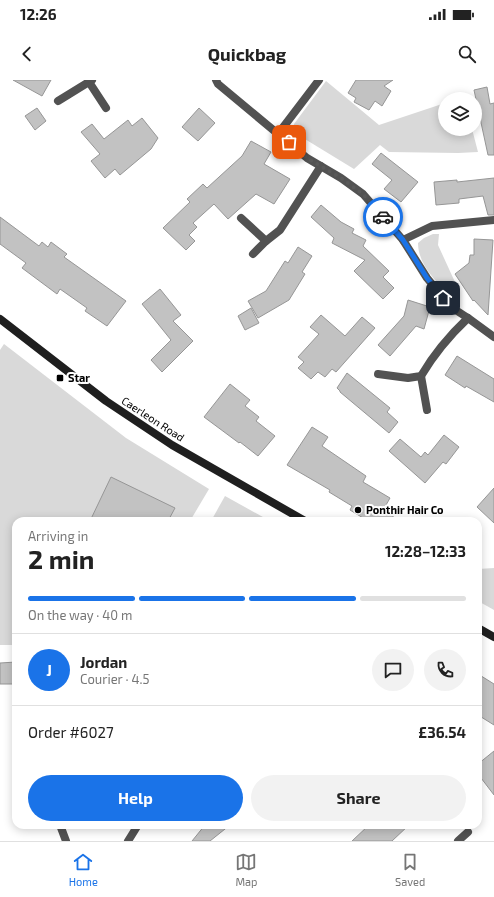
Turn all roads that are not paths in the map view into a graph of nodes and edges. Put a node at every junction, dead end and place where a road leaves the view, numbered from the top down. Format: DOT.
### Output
graph roads {
  1 [pos="216,80"];
  2 [pos="319,80"];
  3 [pos="91,81"];
  4 [pos="58,101"];
  5 [pos="106,108"];
  6 [pos="278,134"];
  7 [pos="321,166"];
  8 [pos="241,218"];
  9 [pos="494,220"];
  10 [pos="266,240"];
  11 [pos="403,240"];
  12 [pos="252,254"];
  13 [pos="468,318"];
  14 [pos="0,319"];
  15 [pos="494,337"];
  16 [pos="378,374"];
  17 [pos="421,376"];
  18 [pos="427,410"];
  19 [pos="298,517"];
  20 [pos="482,630"];
  21 [pos="494,637"];
  22 [pos="62,829"];
  23 [pos="136,829"];
  24 [pos="468,832"];
  25 [pos="66,841"];
  26 [pos="128,841"];
  27 [pos="458,841"];
  1 -- 6 [label="street"];
  2 -- 6 [label="street"];
  3 -- 4 [label="street"];
  3 -- 5 [label="street"];
  6 -- 7 [label="street"];
  7 -- 10 [label="street"];
  7 -- 11 [label="street"];
  8 -- 10 [label="street"];
  9 -- 11 [label="street"];
  10 -- 12 [label="street"];
  11 -- 13 [label="street"];
  13 -- 15 [label="street"];
  13 -- 17 [label="street"];
  14 -- 19 [label="main road, Caerleon Road"];
  16 -- 17 [label="street"];
  17 -- 18 [label="street"];
  20 -- 21 [label="main road"];
  22 -- 25 [label="street"];
  23 -- 26 [label="street"];
  24 -- 27 [label="street"];
}
